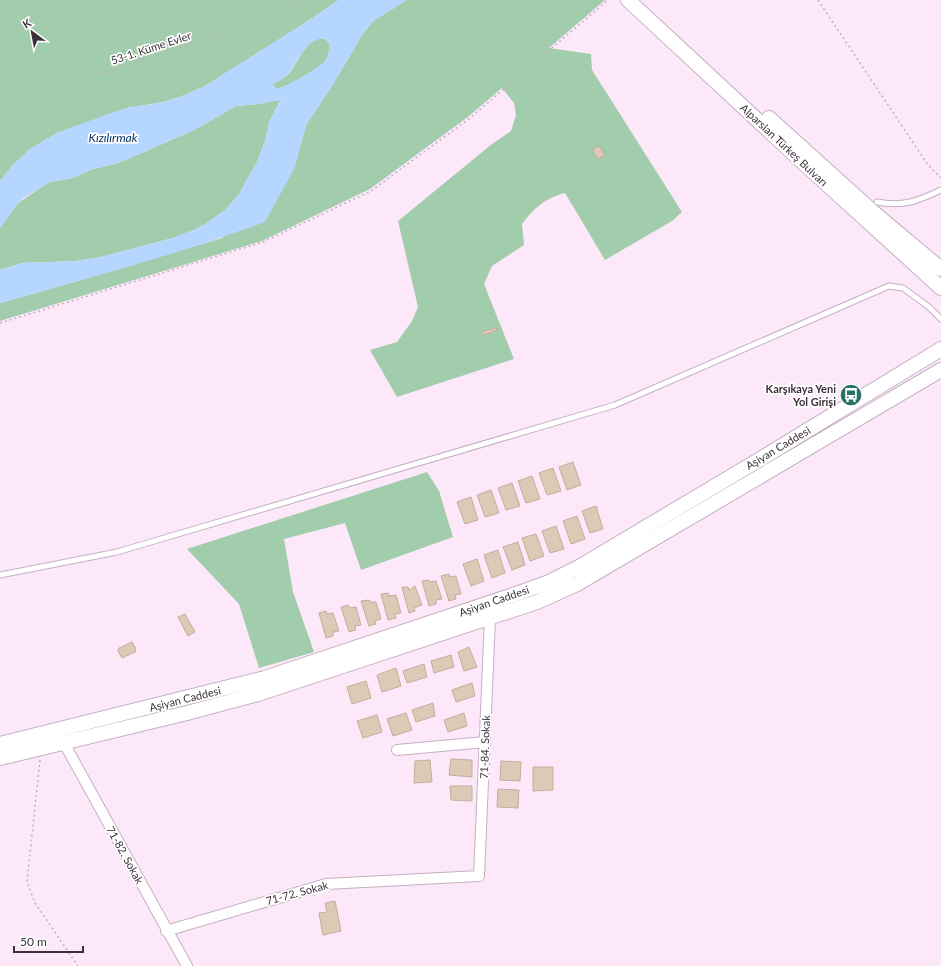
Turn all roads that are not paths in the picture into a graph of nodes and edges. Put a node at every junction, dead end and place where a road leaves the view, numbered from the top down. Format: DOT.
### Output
graph roads {
  1 [pos="628,0"];
  2 [pos="635,0"];
  3 [pos="658,24"];
  4 [pos="941,190"];
  5 [pos="877,202"];
  6 [pos="941,269"];
  7 [pos="941,288"];
  8 [pos="941,319"];
  9 [pos="941,350"];
  10 [pos="941,370"];
  11 [pos="0,575"];
  12 [pos="490,618"];
  13 [pos="485,742"];
  14 [pos="64,743"];
  15 [pos="0,744"];
  16 [pos="397,750"];
  17 [pos="0,758"];
  18 [pos="479,876"];
  19 [pos="166,930"];
  20 [pos="187,966"];
  1 -- 3 [label="street, Alparslan Türkeş Bulvarı"];
  2 -- 3 [label="street, Alparslan Türkeş Bulvarı"];
  3 -- 6 [label="street, Alparslan Türkeş Bulvarı"];
  3 -- 7 [label="street, Alparslan Türkeş Bulvarı"];
  4 -- 5 [label="lane"];
  8 -- 11 [label="lane"];
  9 -- 15 [label="street, Aşiyan Caddesi"];
  10 -- 12 [label="street, Aşiyan Caddesi"];
  12 -- 13 [label="street, 71-84. Sokak"];
  12 -- 14 [label="street, Aşiyan Caddesi"];
  13 -- 16 [label="street"];
  13 -- 18 [label="street, 71-84. Sokak"];
  14 -- 17 [label="street, Aşiyan Caddesi"];
  14 -- 19 [label="street, 71-82. Sokak"];
  18 -- 19 [label="street, 71-72. Sokak"];
  19 -- 20 [label="street, 71-82. Sokak"];
}
